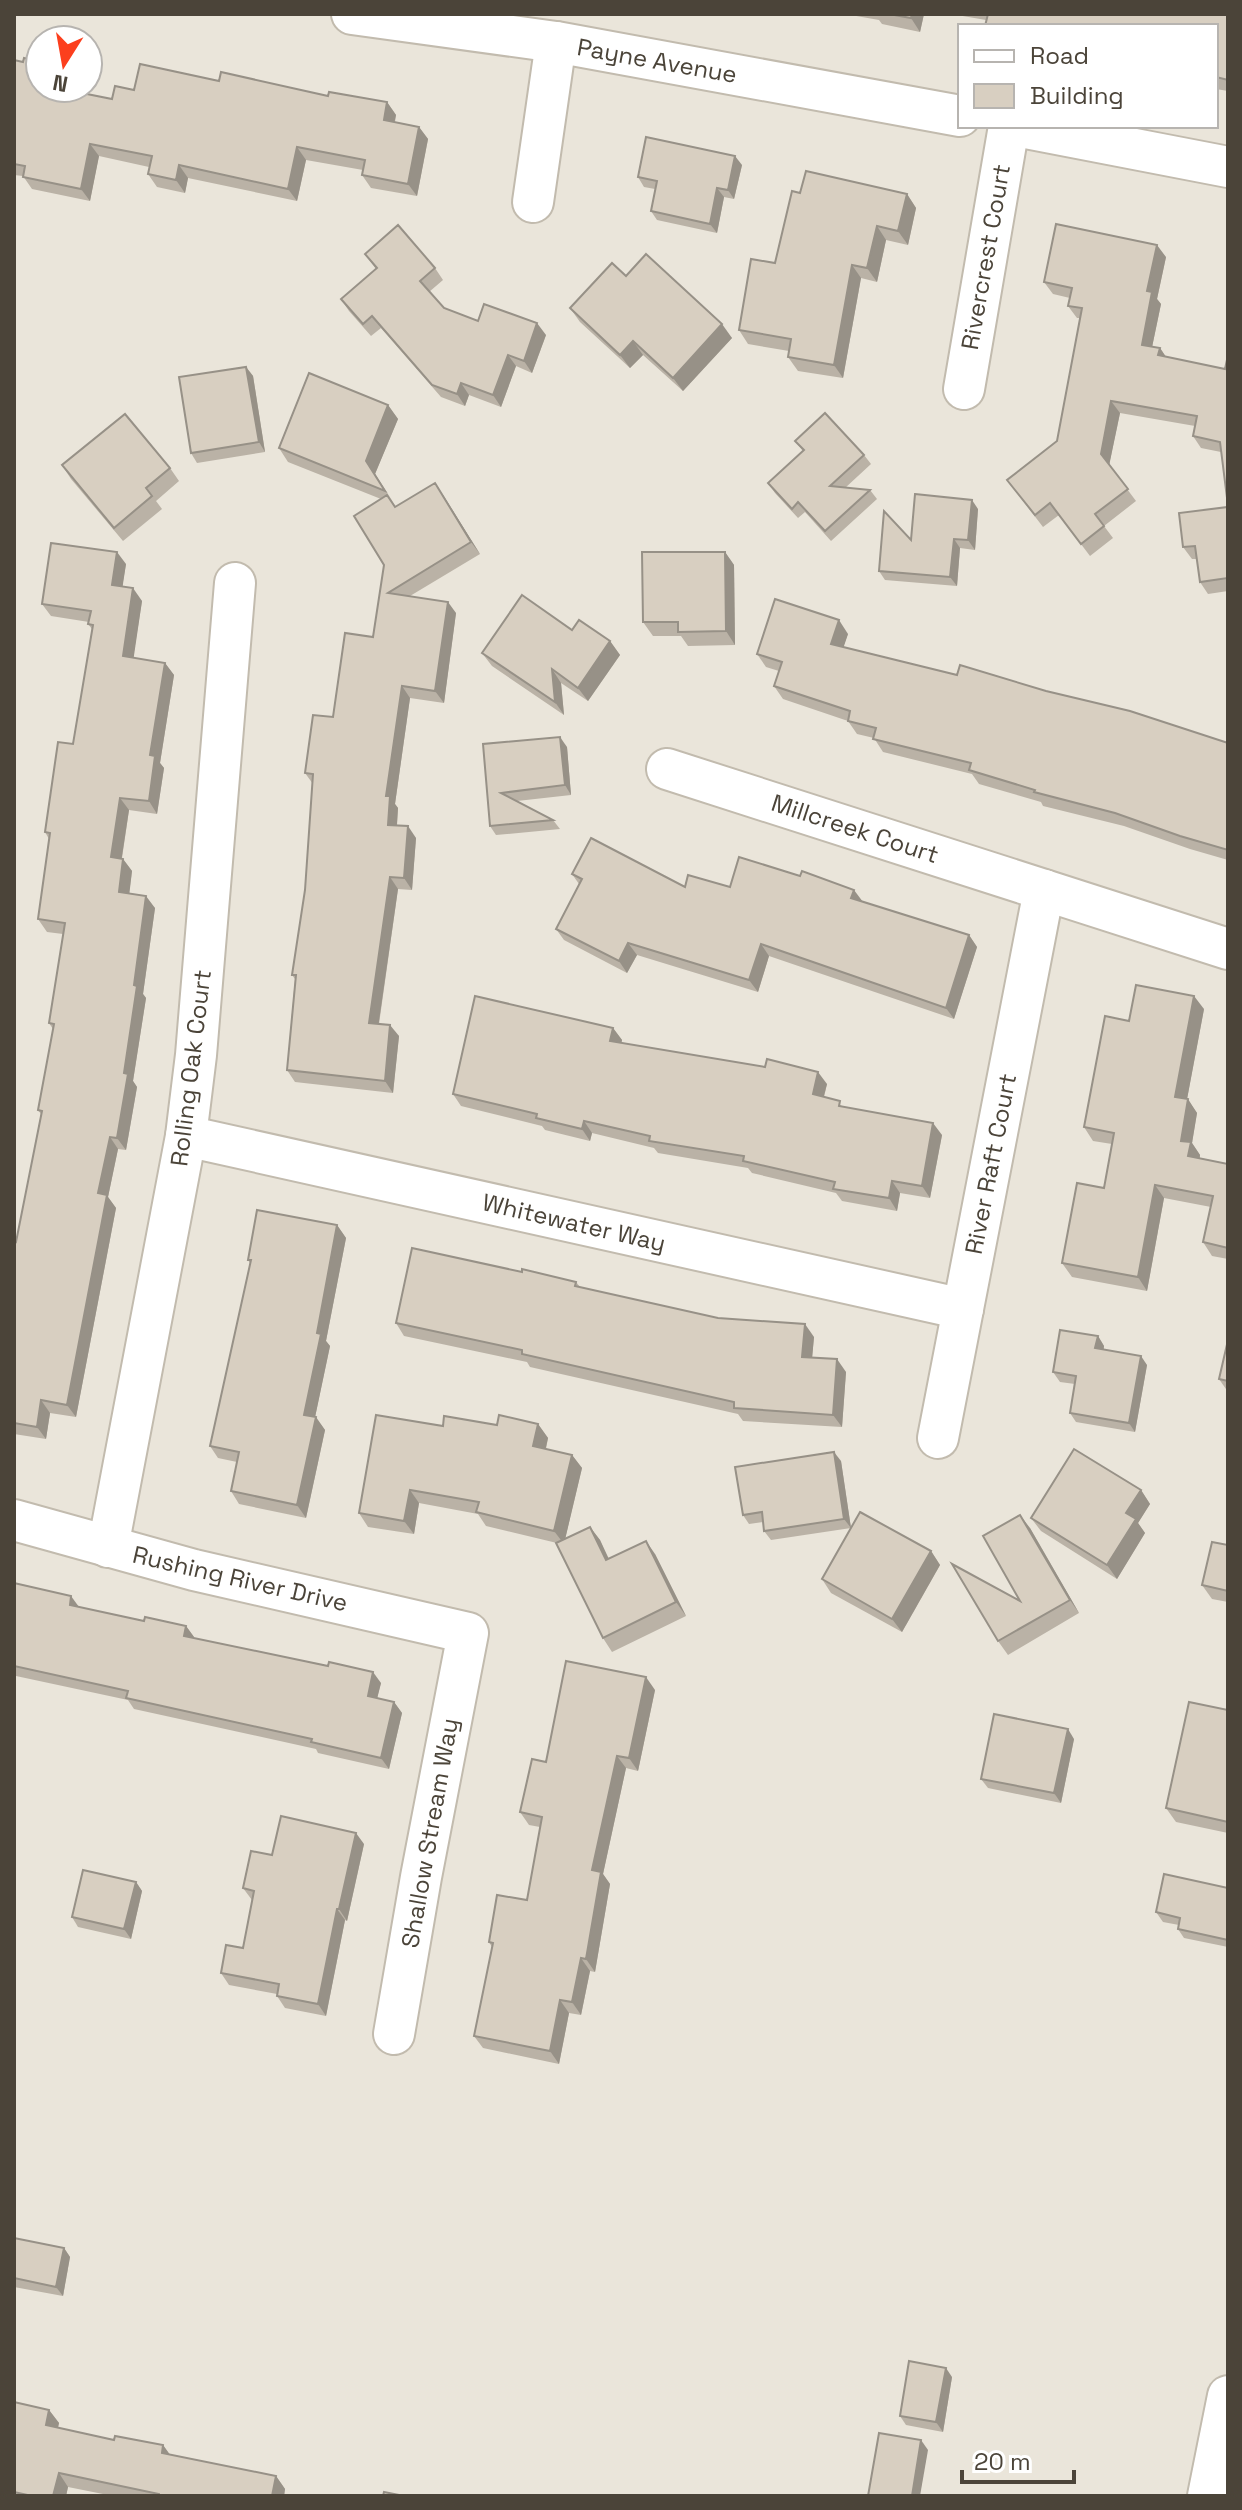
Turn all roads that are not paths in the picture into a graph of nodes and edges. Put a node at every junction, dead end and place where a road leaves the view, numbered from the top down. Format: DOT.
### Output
graph roads {
  1 [pos="352,14"];
  2 [pos="556,42"];
  3 [pos="958,116"];
  4 [pos="1009,128"];
  5 [pos="1025,128"];
  6 [pos="1228,167"];
  7 [pos="533,202"];
  8 [pos="964,389"];
  9 [pos="235,583"];
  10 [pos="667,769"];
  11 [pos="1044,890"];
  12 [pos="1228,949"];
  13 [pos="186,1136"];
  14 [pos="963,1309"];
  15 [pos="938,1438"];
  16 [pos="14,1520"];
  17 [pos="108,1547"];
  18 [pos="468,1633"];
  19 [pos="394,2034"];
  20 [pos="1228,2396"];
  21 [pos="1208,2496"];
  1 -- 2 [label="street, Payne Avenue"];
  2 -- 3 [label="street, Payne Avenue"];
  2 -- 7 [label="street"];
  4 -- 8 [label="street, Rivercrest Court"];
  5 -- 6 [label="street"];
  9 -- 13 [label="street, Rolling Oak Court"];
  10 -- 11 [label="street, Millcreek Court"];
  11 -- 12 [label="street, Millcreek Court"];
  11 -- 14 [label="street, River Raft Court"];
  13 -- 14 [label="street, Whitewater Way"];
  13 -- 17 [label="street, Rolling Oak Court"];
  14 -- 15 [label="street, River Raft Court"];
  16 -- 17 [label="street, Rushing River Drive"];
  17 -- 18 [label="street, Rushing River Drive"];
  18 -- 19 [label="street, Shallow Stream Way"];
  20 -- 21 [label="street"];
}
